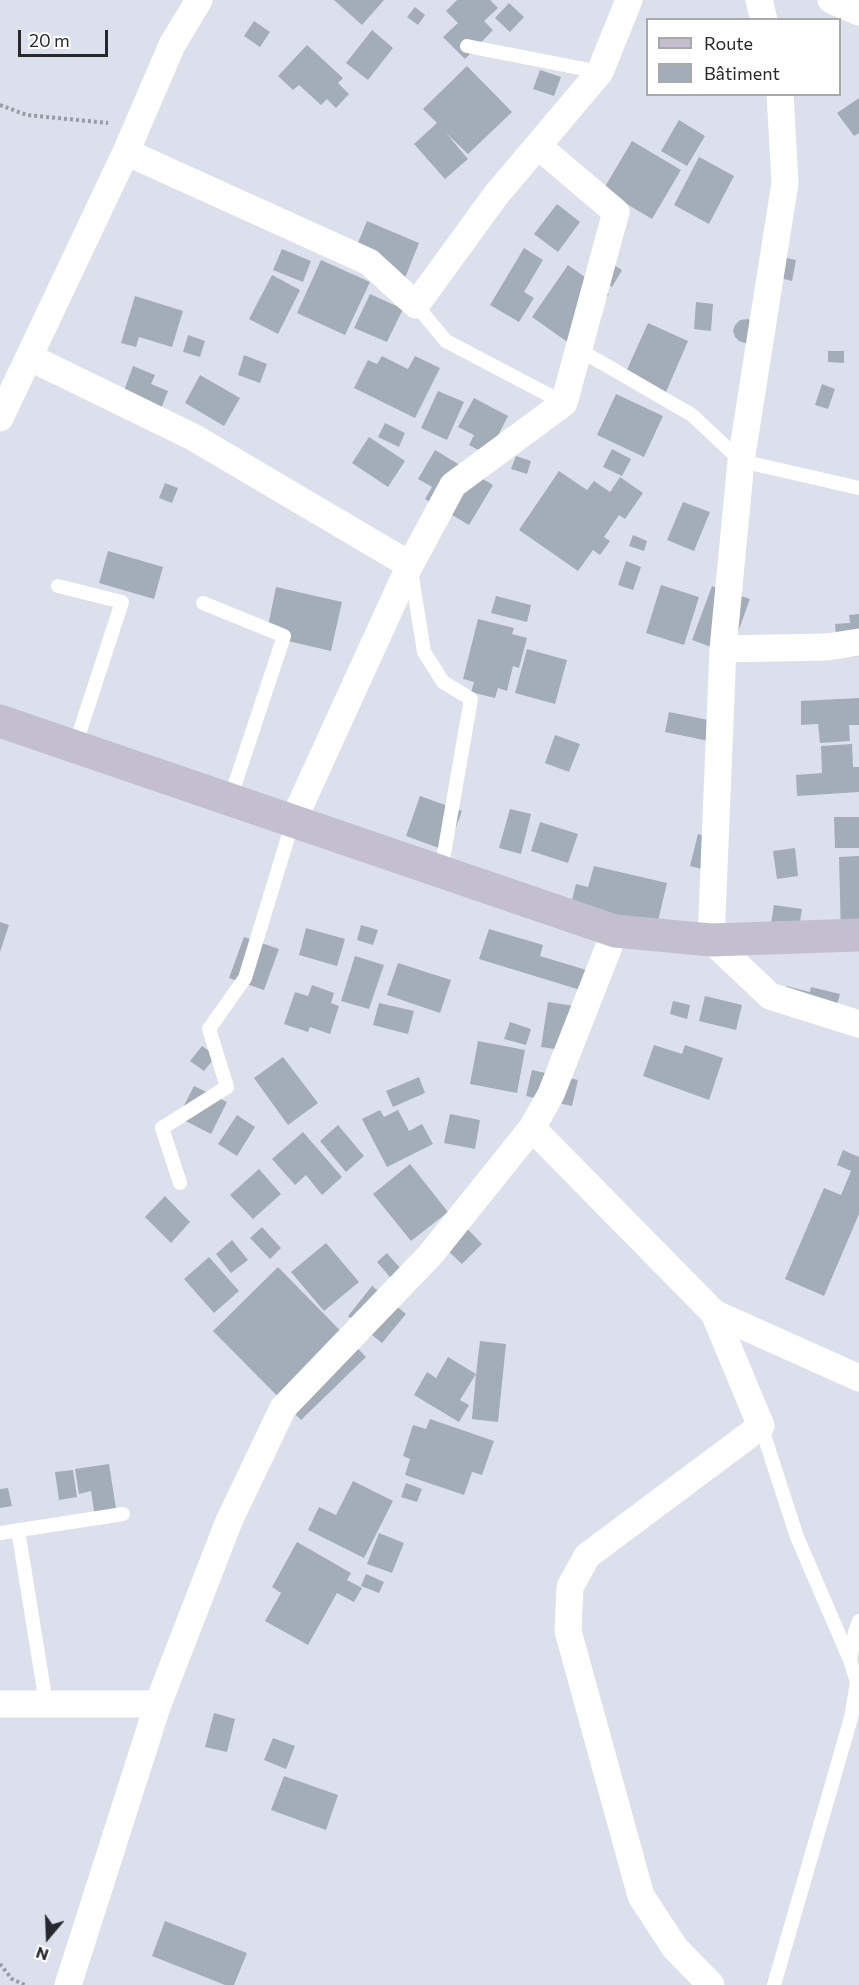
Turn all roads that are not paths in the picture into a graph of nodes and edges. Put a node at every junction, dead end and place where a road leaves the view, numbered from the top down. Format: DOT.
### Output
graph roads {
  1 [pos="199,0"];
  2 [pos="629,0"];
  3 [pos="759,0"];
  4 [pos="831,0"];
  5 [pos="859,12"];
  6 [pos="764,18"];
  7 [pos="467,46"];
  8 [pos="600,72"];
  9 [pos="780,96"];
  10 [pos="538,146"];
  11 [pos="126,152"];
  12 [pos="416,304"];
  13 [pos="578,349"];
  14 [pos="29,357"];
  15 [pos="564,403"];
  16 [pos="0,418"];
  17 [pos="741,461"];
  18 [pos="859,488"];
  19 [pos="410,565"];
  20 [pos="58,586"];
  21 [pos="203,603"];
  22 [pos="859,642"];
  23 [pos="723,649"];
  24 [pos="0,721"];
  25 [pos="75,746"];
  26 [pos="230,799"];
  27 [pos="292,821"];
  28 [pos="441,871"];
  29 [pos="615,931"];
  30 [pos="859,935"];
  31 [pos="711,940"];
  32 [pos="859,1024"];
  33 [pos="532,1128"];
  34 [pos="180,1183"];
  35 [pos="714,1313"];
  36 [pos="859,1378"];
  37 [pos="761,1426"];
  38 [pos="123,1514"];
  39 [pos="18,1530"];
  40 [pos="0,1533"];
  41 [pos="859,1621"];
  42 [pos="850,1660"];
  43 [pos="858,1682"];
  44 [pos="46,1703"];
  45 [pos="0,1704"];
  46 [pos="158,1704"];
  47 [pos="68,1985"];
  48 [pos="711,1985"];
  49 [pos="774,1985"];
  1 -- 11 [label="street"];
  2 -- 8 [label="street"];
  3 -- 6 [label="street"];
  4 -- 5 [label="street"];
  7 -- 8 [label="lane"];
  8 -- 10 [label="street"];
  9 -- 17 [label="street"];
  10 -- 12 [label="street"];
  10 -- 13 [label="street"];
  11 -- 12 [label="street"];
  11 -- 14 [label="street"];
  12 -- 15 [label="lane"];
  13 -- 15 [label="street"];
  13 -- 17 [label="lane"];
  14 -- 16 [label="street"];
  14 -- 19 [label="street"];
  15 -- 19 [label="street"];
  17 -- 18 [label="lane"];
  17 -- 23 [label="street"];
  19 -- 27 [label="street"];
  19 -- 28 [label="lane"];
  20 -- 25 [label="lane"];
  21 -- 26 [label="lane"];
  22 -- 23 [label="street"];
  23 -- 31 [label="street"];
  24 -- 25 [label="main road"];
  25 -- 26 [label="main road"];
  26 -- 27 [label="main road"];
  27 -- 28 [label="main road"];
  27 -- 34 [label="lane"];
  28 -- 29 [label="main road"];
  29 -- 31 [label="main road"];
  29 -- 33 [label="street"];
  30 -- 31 [label="main road"];
  31 -- 32 [label="street"];
  33 -- 35 [label="street"];
  33 -- 46 [label="street"];
  35 -- 36 [label="street"];
  35 -- 37 [label="street"];
  37 -- 42 [label="lane"];
  37 -- 48 [label="street"];
  38 -- 39 [label="lane"];
  39 -- 40 [label="lane"];
  39 -- 44 [label="lane"];
  41 -- 42 [label="lane"];
  42 -- 43 [label="lane"];
  43 -- 49 [label="lane"];
  44 -- 45 [label="street"];
  44 -- 46 [label="street"];
  46 -- 47 [label="street"];
}
